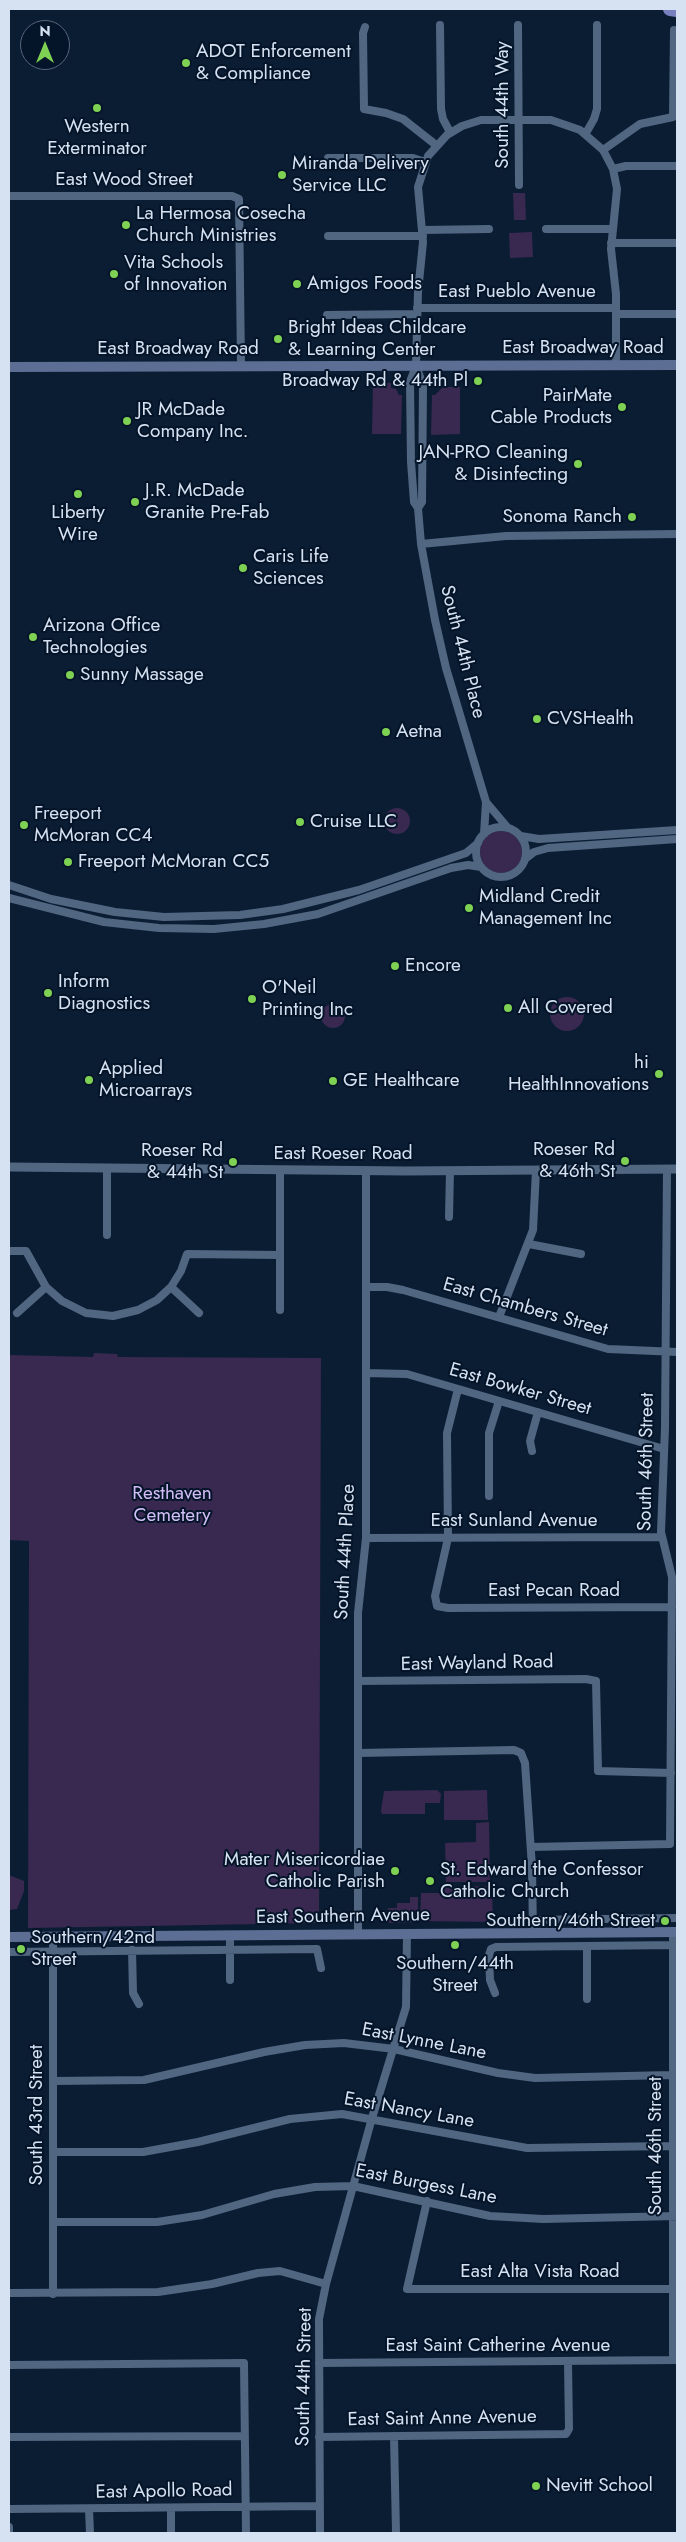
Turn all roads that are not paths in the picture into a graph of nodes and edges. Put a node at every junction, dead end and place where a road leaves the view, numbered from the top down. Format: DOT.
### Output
graph roads {
  1 [pos="670,9"];
  2 [pos="677,10"];
  3 [pos="440,25"];
  4 [pos="518,25"];
  5 [pos="597,25"];
  6 [pos="365,27"];
  7 [pos="674,30"];
  8 [pos="519,120"];
  9 [pos="450,132"];
  10 [pos="586,133"];
  11 [pos="436,145"];
  12 [pos="603,150"];
  13 [pos="328,158"];
  14 [pos="425,162"];
  15 [pos="677,166"];
  16 [pos="613,169"];
  17 [pos="519,185"];
  18 [pos="9,196"];
  19 [pos="489,229"];
  20 [pos="546,229"];
  21 [pos="612,229"];
  22 [pos="423,233"];
  23 [pos="328,236"];
  24 [pos="611,243"];
  25 [pos="677,243"];
  26 [pos="417,311"];
  27 [pos="616,311"];
  28 [pos="677,314"];
  29 [pos="327,315"];
  30 [pos="616,365"];
  31 [pos="677,365"];
  32 [pos="241,366"];
  33 [pos="416,366"];
  34 [pos="9,367"];
  35 [pos="418,508"];
  36 [pos="677,534"];
  37 [pos="421,544"];
  38 [pos="486,802"];
  39 [pos="508,828"];
  40 [pos="677,830"];
  41 [pos="636,832"];
  42 [pos="484,834"];
  43 [pos="521,836"];
  44 [pos="677,839"];
  45 [pos="478,843"];
  46 [pos="580,846"];
  47 [pos="525,859"];
  48 [pos="481,867"];
  49 [pos="9,885"];
  50 [pos="9,898"];
  51 [pos="9,1167"];
  52 [pos="107,1169"];
  53 [pos="667,1169"];
  54 [pos="677,1169"];
  55 [pos="280,1170"];
  56 [pos="450,1170"];
  57 [pos="536,1170"];
  58 [pos="366,1171"];
  59 [pos="449,1217"];
  60 [pos="107,1234"];
  61 [pos="529,1244"];
  62 [pos="9,1251"];
  63 [pos="581,1254"];
  64 [pos="280,1255"];
  65 [pos="46,1287"];
  66 [pos="171,1287"];
  67 [pos="366,1287"];
  68 [pos="280,1310"];
  69 [pos="17,1313"];
  70 [pos="199,1313"];
  71 [pos="499,1317"];
  72 [pos="665,1352"];
  73 [pos="677,1352"];
  74 [pos="366,1373"];
  75 [pos="458,1389"];
  76 [pos="499,1401"];
  77 [pos="538,1412"];
  78 [pos="664,1449"];
  79 [pos="532,1451"];
  80 [pos="489,1496"];
  81 [pos="661,1536"];
  82 [pos="366,1538"];
  83 [pos="448,1538"];
  84 [pos="672,1607"];
  85 [pos="674,1670"];
  86 [pos="358,1681"];
  87 [pos="358,1753"];
  88 [pos="671,1773"];
  89 [pos="530,1847"];
  90 [pos="677,1918"];
  91 [pos="533,1920"];
  92 [pos="675,1932"];
  93 [pos="533,1933"];
  94 [pos="358,1934"];
  95 [pos="407,1934"];
  96 [pos="230,1936"];
  97 [pos="9,1937"];
  98 [pos="53,1937"];
  99 [pos="675,1945"];
  100 [pos="587,1946"];
  101 [pos="132,1950"];
  102 [pos="230,1950"];
  103 [pos="9,1952"];
  104 [pos="53,1952"];
  105 [pos="321,1968"];
  106 [pos="230,1980"];
  107 [pos="495,1993"];
  108 [pos="588,1999"];
  109 [pos="139,2004"];
  110 [pos="394,2049"];
  111 [pos="672,2076"];
  112 [pos="53,2081"];
  113 [pos="372,2118"];
  114 [pos="672,2146"];
  115 [pos="53,2152"];
  116 [pos="354,2186"];
  117 [pos="427,2201"];
  118 [pos="675,2216"];
  119 [pos="53,2222"];
  120 [pos="326,2284"];
  121 [pos="672,2289"];
  122 [pos="9,2293"];
  123 [pos="53,2294"];
  124 [pos="675,2360"];
  125 [pos="568,2362"];
  126 [pos="319,2363"];
  127 [pos="9,2365"];
  128 [pos="245,2436"];
  129 [pos="394,2436"];
  130 [pos="9,2437"];
  131 [pos="319,2437"];
  132 [pos="320,2506"];
  133 [pos="245,2507"];
  134 [pos="171,2508"];
  135 [pos="9,2509"];
  136 [pos="89,2509"];
  137 [pos="9,2527"];
  138 [pos="9,2533"];
  139 [pos="90,2533"];
  140 [pos="171,2533"];
  141 [pos="246,2533"];
  142 [pos="320,2533"];
  143 [pos="396,2533"];
  1 -- 2 [label="highway"];
  3 -- 9 [label="street"];
  4 -- 8 [label="street, South 44th Way"];
  5 -- 10 [label="street"];
  6 -- 11 [label="street"];
  7 -- 12 [label="street"];
  8 -- 9 [label="street"];
  8 -- 10 [label="street"];
  8 -- 17 [label="street, South 44th Way"];
  9 -- 11 [label="street, South 44th Place"];
  10 -- 12 [label="street"];
  11 -- 14 [label="street, South 44th Place"];
  12 -- 16 [label="street"];
  13 -- 14 [label="street"];
  14 -- 22 [label="street, South 44th Place"];
  15 -- 16 [label="street"];
  16 -- 21 [label="street"];
  18 -- 32 [label="street, East Wood Street"];
  19 -- 22 [label="street"];
  20 -- 21 [label="street"];
  21 -- 24 [label="street"];
  22 -- 23 [label="street"];
  22 -- 26 [label="street, South 44th Place"];
  24 -- 25 [label="street"];
  24 -- 27 [label="street"];
  26 -- 27 [label="street, East Pueblo Avenue"];
  26 -- 29 [label="street, East Pueblo Avenue"];
  26 -- 33 [label="street, South 44th Place"];
  27 -- 28 [label="street, East Pueblo Avenue"];
  27 -- 30 [label="street"];
  30 -- 31 [label="main road, East Broadway Road"];
  30 -- 33 [label="main road, East Broadway Road"];
  32 -- 33 [label="main road, East Broadway Road"];
  32 -- 34 [label="main road, East Broadway Road"];
  33 -- 35 [label="street, South 44th Place"];
  33 -- 35 [label="street, South 44th Place"];
  35 -- 37 [label="street, South 44th Place"];
  36 -- 37 [label="street"];
  37 -- 38 [label="street, South 44th Place"];
  38 -- 39 [label="street, South 44th Place"];
  38 -- 42 [label="street, South 44th Place"];
  39 -- 42 [label="street"];
  39 -- 43 [label="street"];
  40 -- 41 [label="street"];
  41 -- 43 [label="street"];
  41 -- 46 [label="street"];
  42 -- 45 [label="street"];
  43 -- 47 [label="street"];
  44 -- 46 [label="street"];
  45 -- 48 [label="street"];
  45 -- 49 [label="street"];
  46 -- 47 [label="street"];
  47 -- 48 [label="street"];
  48 -- 50 [label="street"];
  51 -- 52 [label="street, East Roeser Road"];
  52 -- 55 [label="street, East Roeser Road"];
  52 -- 60 [label="street"];
  53 -- 54 [label="street, East Roeser Road"];
  53 -- 57 [label="street, East Roeser Road"];
  53 -- 72 [label="street, South 46th Street"];
  55 -- 58 [label="street, East Roeser Road"];
  55 -- 64 [label="street"];
  56 -- 57 [label="street, East Roeser Road"];
  56 -- 58 [label="street, East Roeser Road"];
  56 -- 59 [label="street"];
  57 -- 61 [label="street"];
  58 -- 67 [label="street, South 44th Place"];
  61 -- 63 [label="street"];
  61 -- 71 [label="street"];
  62 -- 65 [label="street"];
  64 -- 66 [label="street"];
  64 -- 68 [label="street"];
  65 -- 66 [label="street"];
  65 -- 69 [label="street"];
  66 -- 70 [label="street"];
  67 -- 71 [label="street, East Chambers Street"];
  67 -- 74 [label="street, South 44th Place"];
  71 -- 72 [label="street, East Chambers Street"];
  72 -- 73 [label="street, East Chambers Street"];
  72 -- 78 [label="street, South 46th Street"];
  74 -- 75 [label="street, East Bowker Street"];
  74 -- 82 [label="street, South 44th Place"];
  75 -- 76 [label="street, East Bowker Street"];
  75 -- 83 [label="street"];
  76 -- 77 [label="street, East Bowker Street"];
  76 -- 80 [label="street"];
  77 -- 78 [label="street, East Bowker Street"];
  77 -- 79 [label="street"];
  78 -- 81 [label="street, South 46th Street"];
  81 -- 83 [label="street, East Sunland Avenue"];
  81 -- 84 [label="street, South 46th Street"];
  82 -- 83 [label="street, East Sunland Avenue"];
  82 -- 86 [label="street, South 44th Place"];
  83 -- 84 [label="street, East Pecan Road"];
  84 -- 85 [label="street, South 46th Street"];
  85 -- 88 [label="street, South 46th Street"];
  86 -- 87 [label="street, South 44th Place"];
  86 -- 88 [label="street, East Wayland Road"];
  87 -- 89 [label="street"];
  87 -- 94 [label="street, South 44th Place"];
  88 -- 89 [label="street, South 46th Street"];
  89 -- 91 [label="street"];
  90 -- 91 [label="street"];
  91 -- 93 [label="street"];
  92 -- 93 [label="main road, East Southern Avenue"];
  92 -- 99 [label="street, South 46th Street"];
  93 -- 95 [label="main road, East Southern Avenue"];
  94 -- 95 [label="main road, East Southern Avenue"];
  94 -- 96 [label="main road, East Southern Avenue"];
  95 -- 110 [label="street, South 44th Street"];
  96 -- 98 [label="main road, East Southern Avenue"];
  96 -- 102 [label="street"];
  97 -- 98 [label="main road, East Southern Avenue"];
  98 -- 104 [label="street, South 43rd Street"];
  99 -- 100 [label="street"];
  99 -- 111 [label="street, South 46th Street"];
  100 -- 107 [label="street"];
  100 -- 108 [label="street"];
  101 -- 102 [label="street, East Southern Avenue"];
  101 -- 104 [label="street, East Southern Avenue"];
  101 -- 109 [label="street"];
  102 -- 105 [label="street, East Southern Avenue"];
  102 -- 106 [label="street"];
  103 -- 104 [label="street, East Southern Avenue"];
  104 -- 112 [label="street, South 43rd Street"];
  110 -- 111 [label="street, East Lynne Lane"];
  110 -- 112 [label="street, East Lynne Lane"];
  110 -- 113 [label="street, South 44th Street"];
  111 -- 114 [label="street, South 46th Street"];
  112 -- 115 [label="street, South 43rd Street"];
  113 -- 114 [label="street, East Nancy Lane"];
  113 -- 115 [label="street, East Nancy Lane"];
  113 -- 116 [label="street, South 44th Street"];
  114 -- 118 [label="street, South 46th Street"];
  115 -- 119 [label="street, South 43rd Street"];
  116 -- 117 [label="street, East Burgess Lane"];
  116 -- 119 [label="street, East Burgess Lane"];
  116 -- 120 [label="street, South 44th Street"];
  117 -- 118 [label="street, East Burgess Lane"];
  117 -- 121 [label="street, East Alta Vista Road"];
  118 -- 121 [label="street, South 46th Street"];
  119 -- 123 [label="street, South 43rd Street"];
  120 -- 123 [label="street"];
  120 -- 126 [label="street, South 44th Street"];
  121 -- 124 [label="street, South 46th Street"];
  122 -- 123 [label="street"];
  124 -- 125 [label="street, East Saint Catherine Avenue"];
  125 -- 126 [label="street, East Saint Catherine Avenue"];
  125 -- 129 [label="street, East Saint Anne Avenue"];
  126 -- 131 [label="street, South 44th Street"];
  127 -- 128 [label="street"];
  128 -- 130 [label="street"];
  128 -- 133 [label="street"];
  129 -- 131 [label="street, East Saint Anne Avenue"];
  129 -- 143 [label="street"];
  131 -- 132 [label="street, South 44th Street"];
  132 -- 133 [label="street, East Apollo Road"];
  132 -- 142 [label="street, South 44th Street"];
  133 -- 134 [label="street, East Apollo Road"];
  133 -- 141 [label="street"];
  134 -- 136 [label="street, East Apollo Road"];
  134 -- 140 [label="street"];
  135 -- 136 [label="street, East Apollo Road"];
  136 -- 139 [label="street"];
  137 -- 138 [label="street"];
}
